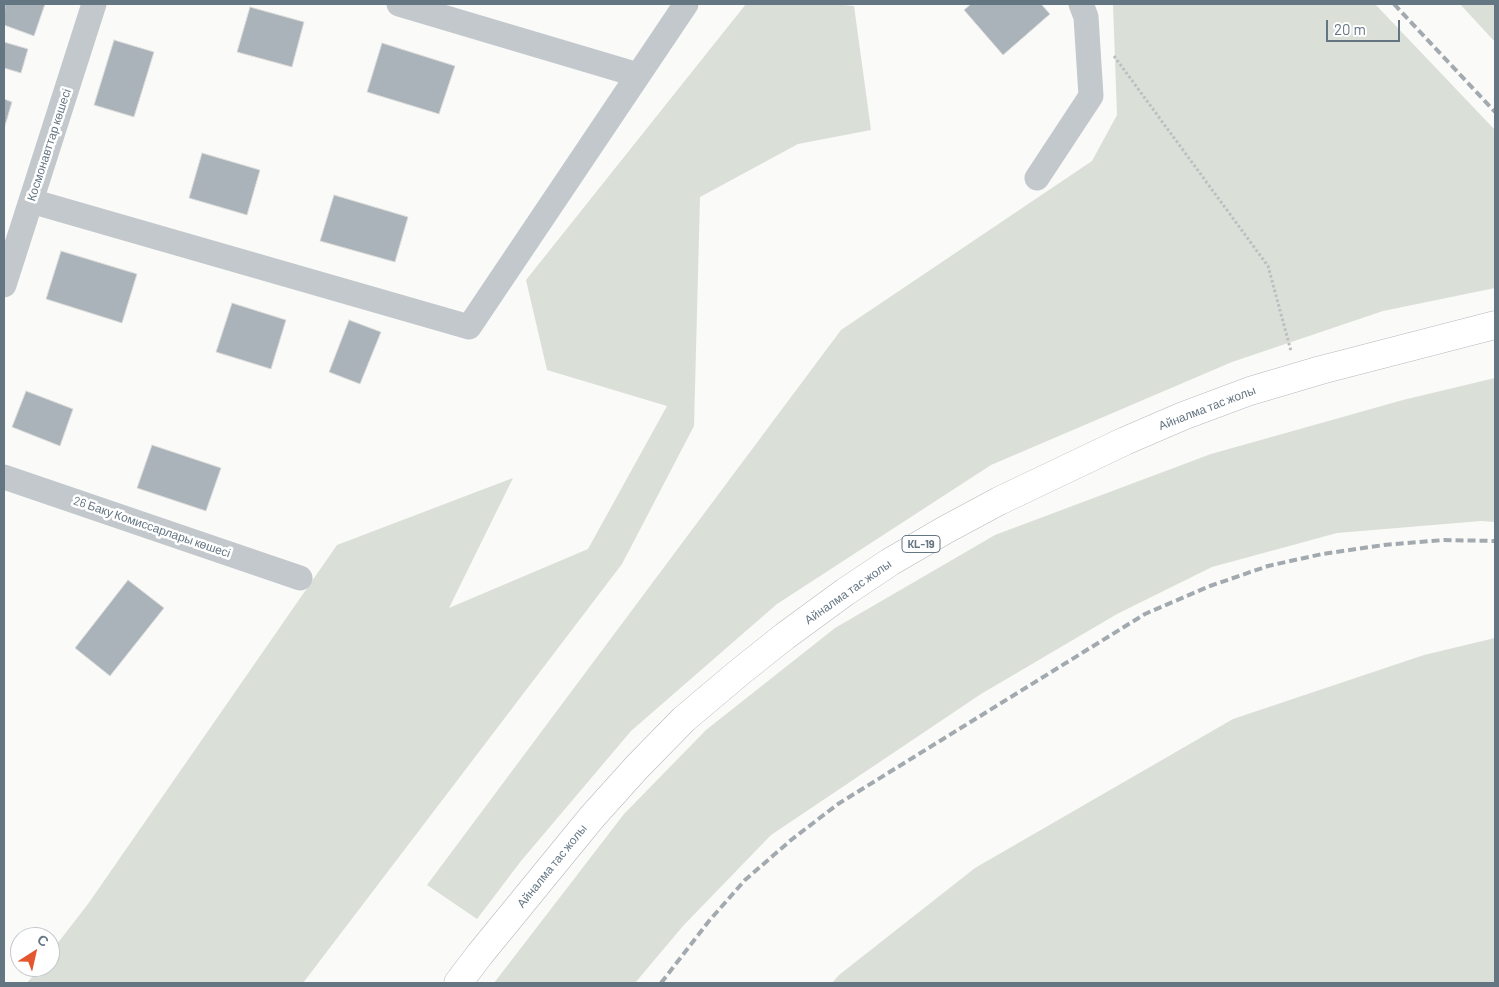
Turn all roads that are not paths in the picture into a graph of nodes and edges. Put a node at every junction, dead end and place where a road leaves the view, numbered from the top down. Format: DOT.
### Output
graph roads {
  1 [pos="94,4"];
  2 [pos="399,4"];
  3 [pos="686,4"];
  4 [pos="1081,4"];
  5 [pos="638,75"];
  6 [pos="1037,178"];
  7 [pos="31,201"];
  8 [pos="4,286"];
  9 [pos="1490,326"];
  10 [pos="4,477"];
  11 [pos="300,578"];
  12 [pos="458,983"];
  1 -- 7 [label="street, Космонавттар көшесі"];
  2 -- 5 [label="street"];
  3 -- 5 [label="street"];
  4 -- 6 [label="street"];
  5 -- 7 [label="street"];
  7 -- 8 [label="street, Космонавттар көшесі"];
  9 -- 12 [label="highway, Айналма тас жолы / КL-19"];
  10 -- 11 [label="street, 26 Баку Комиссарлары көшесі"];
}
